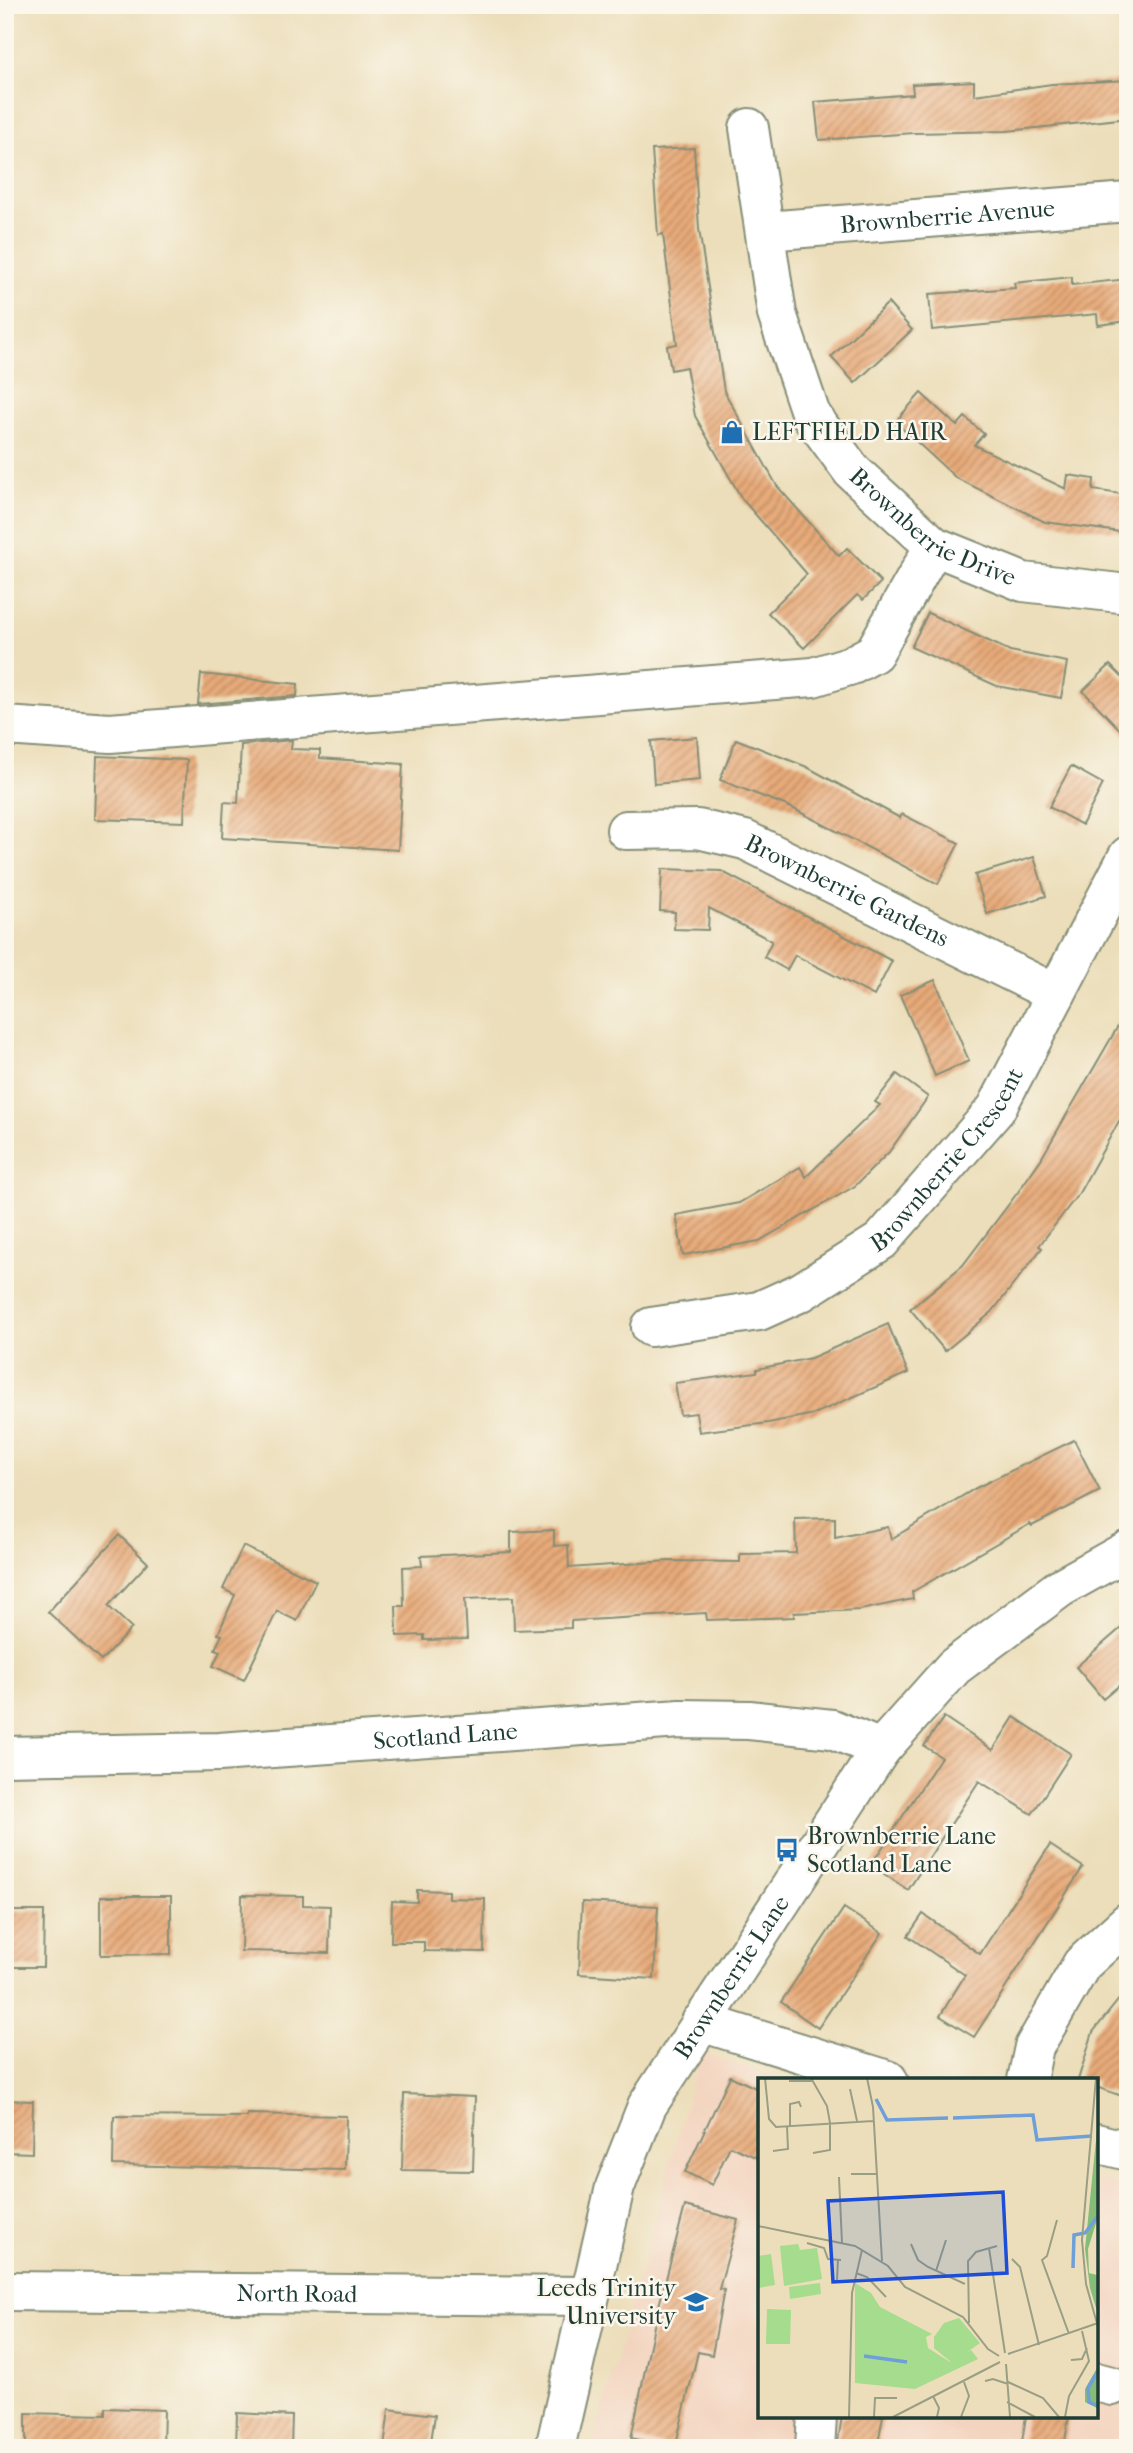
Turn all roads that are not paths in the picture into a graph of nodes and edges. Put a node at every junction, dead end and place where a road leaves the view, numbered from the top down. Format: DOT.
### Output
graph roads {
  1 [pos="749,128"];
  2 [pos="1128,202"];
  3 [pos="766,231"];
  4 [pos="934,546"];
  5 [pos="1128,594"];
  6 [pos="5,726"];
  7 [pos="626,830"];
  8 [pos="1128,856"];
  9 [pos="1056,994"];
  10 [pos="651,1327"];
  11 [pos="1128,1550"];
  12 [pos="881,1749"];
  13 [pos="5,1756"];
  14 [pos="1128,1922"];
  15 [pos="701,2022"];
  16 [pos="882,2078"];
  17 [pos="1027,2078"];
  18 [pos="1098,2144"];
  19 [pos="1128,2151"];
  20 [pos="5,2291"];
  21 [pos="588,2296"];
  22 [pos="817,2418"];
  23 [pos="555,2448"];
  24 [pos="815,2448"];
  1 -- 3 [label="street, Brownberrie Drive"];
  2 -- 3 [label="street, Brownberrie Avenue"];
  3 -- 4 [label="street, Brownberrie Drive"];
  4 -- 5 [label="street, Brownberrie Drive"];
  4 -- 6 [label="street"];
  7 -- 9 [label="street, Brownberrie Gardens"];
  8 -- 9 [label="street, Brownberrie Crescent"];
  9 -- 10 [label="street, Brownberrie Crescent"];
  11 -- 12 [label="street, Brownberrie Lane"];
  12 -- 13 [label="street, Scotland Lane"];
  12 -- 15 [label="street, Brownberrie Lane"];
  14 -- 17 [label="street"];
  15 -- 16 [label="street"];
  15 -- 21 [label="street, Brownberrie Lane"];
  18 -- 19 [label="street"];
  20 -- 21 [label="street, North Road"];
  21 -- 23 [label="street, Brownberrie Lane"];
  22 -- 24 [label="street"];
}
